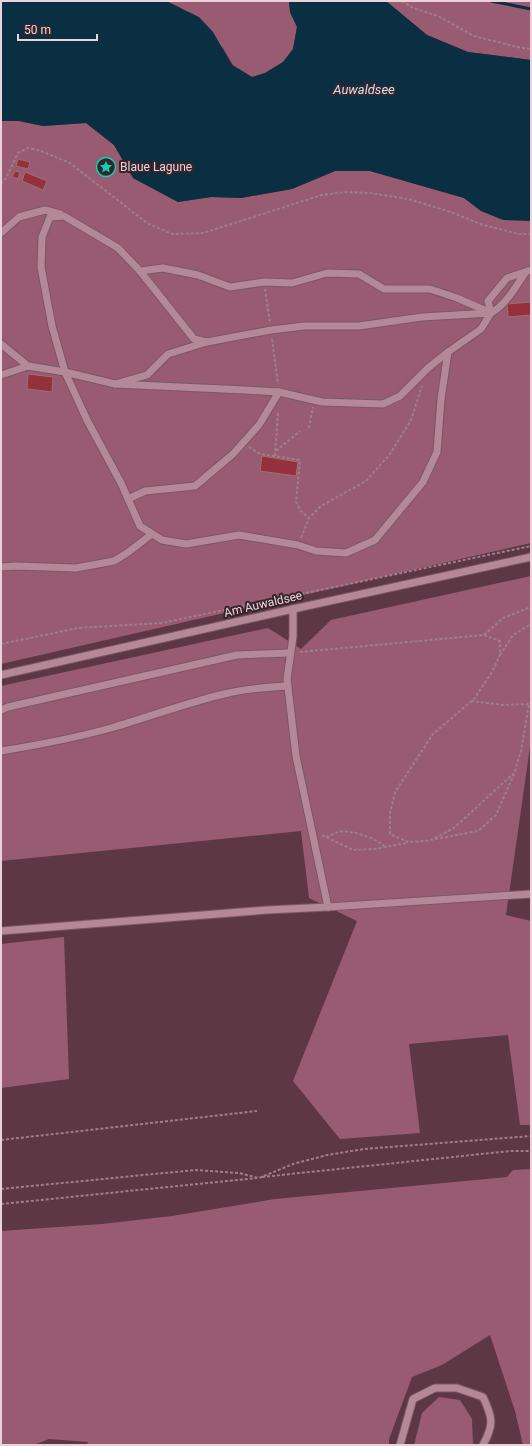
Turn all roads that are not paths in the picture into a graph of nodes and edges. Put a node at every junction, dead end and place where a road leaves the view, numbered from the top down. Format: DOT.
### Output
graph roads {
  1 [pos="64,216"];
  2 [pos="1,233"];
  3 [pos="140,271"];
  4 [pos="528,271"];
  5 [pos="494,311"];
  6 [pos="207,342"];
  7 [pos="1,344"];
  8 [pos="448,352"];
  9 [pos="28,366"];
  10 [pos="65,372"];
  11 [pos="1,375"];
  12 [pos="115,384"];
  13 [pos="279,392"];
  14 [pos="128,499"];
  15 [pos="152,534"];
  16 [pos="531,557"];
  17 [pos="1,567"];
  18 [pos="293,609"];
  19 [pos="290,653"];
  20 [pos="1,675"];
  21 [pos="288,686"];
  22 [pos="1,710"];
  23 [pos="1,751"];
  24 [pos="531,894"];
  25 [pos="328,907"];
  26 [pos="1,931"];
  27 [pos="400,1445"];
  28 [pos="483,1445"];
  1 -- 2 [label="street"];
  1 -- 3 [label="street"];
  1 -- 10 [label="street"];
  3 -- 5 [label="street"];
  3 -- 6 [label="street"];
  4 -- 5 [label="street"];
  4 -- 5 [label="street"];
  5 -- 6 [label="street"];
  5 -- 8 [label="street"];
  6 -- 12 [label="street"];
  7 -- 9 [label="street"];
  8 -- 13 [label="street"];
  8 -- 15 [label="street"];
  9 -- 10 [label="street"];
  9 -- 11 [label="street"];
  10 -- 12 [label="street"];
  10 -- 14 [label="street"];
  12 -- 13 [label="street"];
  13 -- 14 [label="street"];
  14 -- 15 [label="street"];
  15 -- 17 [label="street"];
  16 -- 18 [label="street, Am Auwaldsee"];
  18 -- 19 [label="street"];
  18 -- 20 [label="street, Am Auwaldsee"];
  19 -- 21 [label="street"];
  19 -- 22 [label="street"];
  21 -- 23 [label="street"];
  21 -- 25 [label="street"];
  24 -- 25 [label="street"];
  25 -- 26 [label="street"];
  27 -- 28 [label="street"];
}
